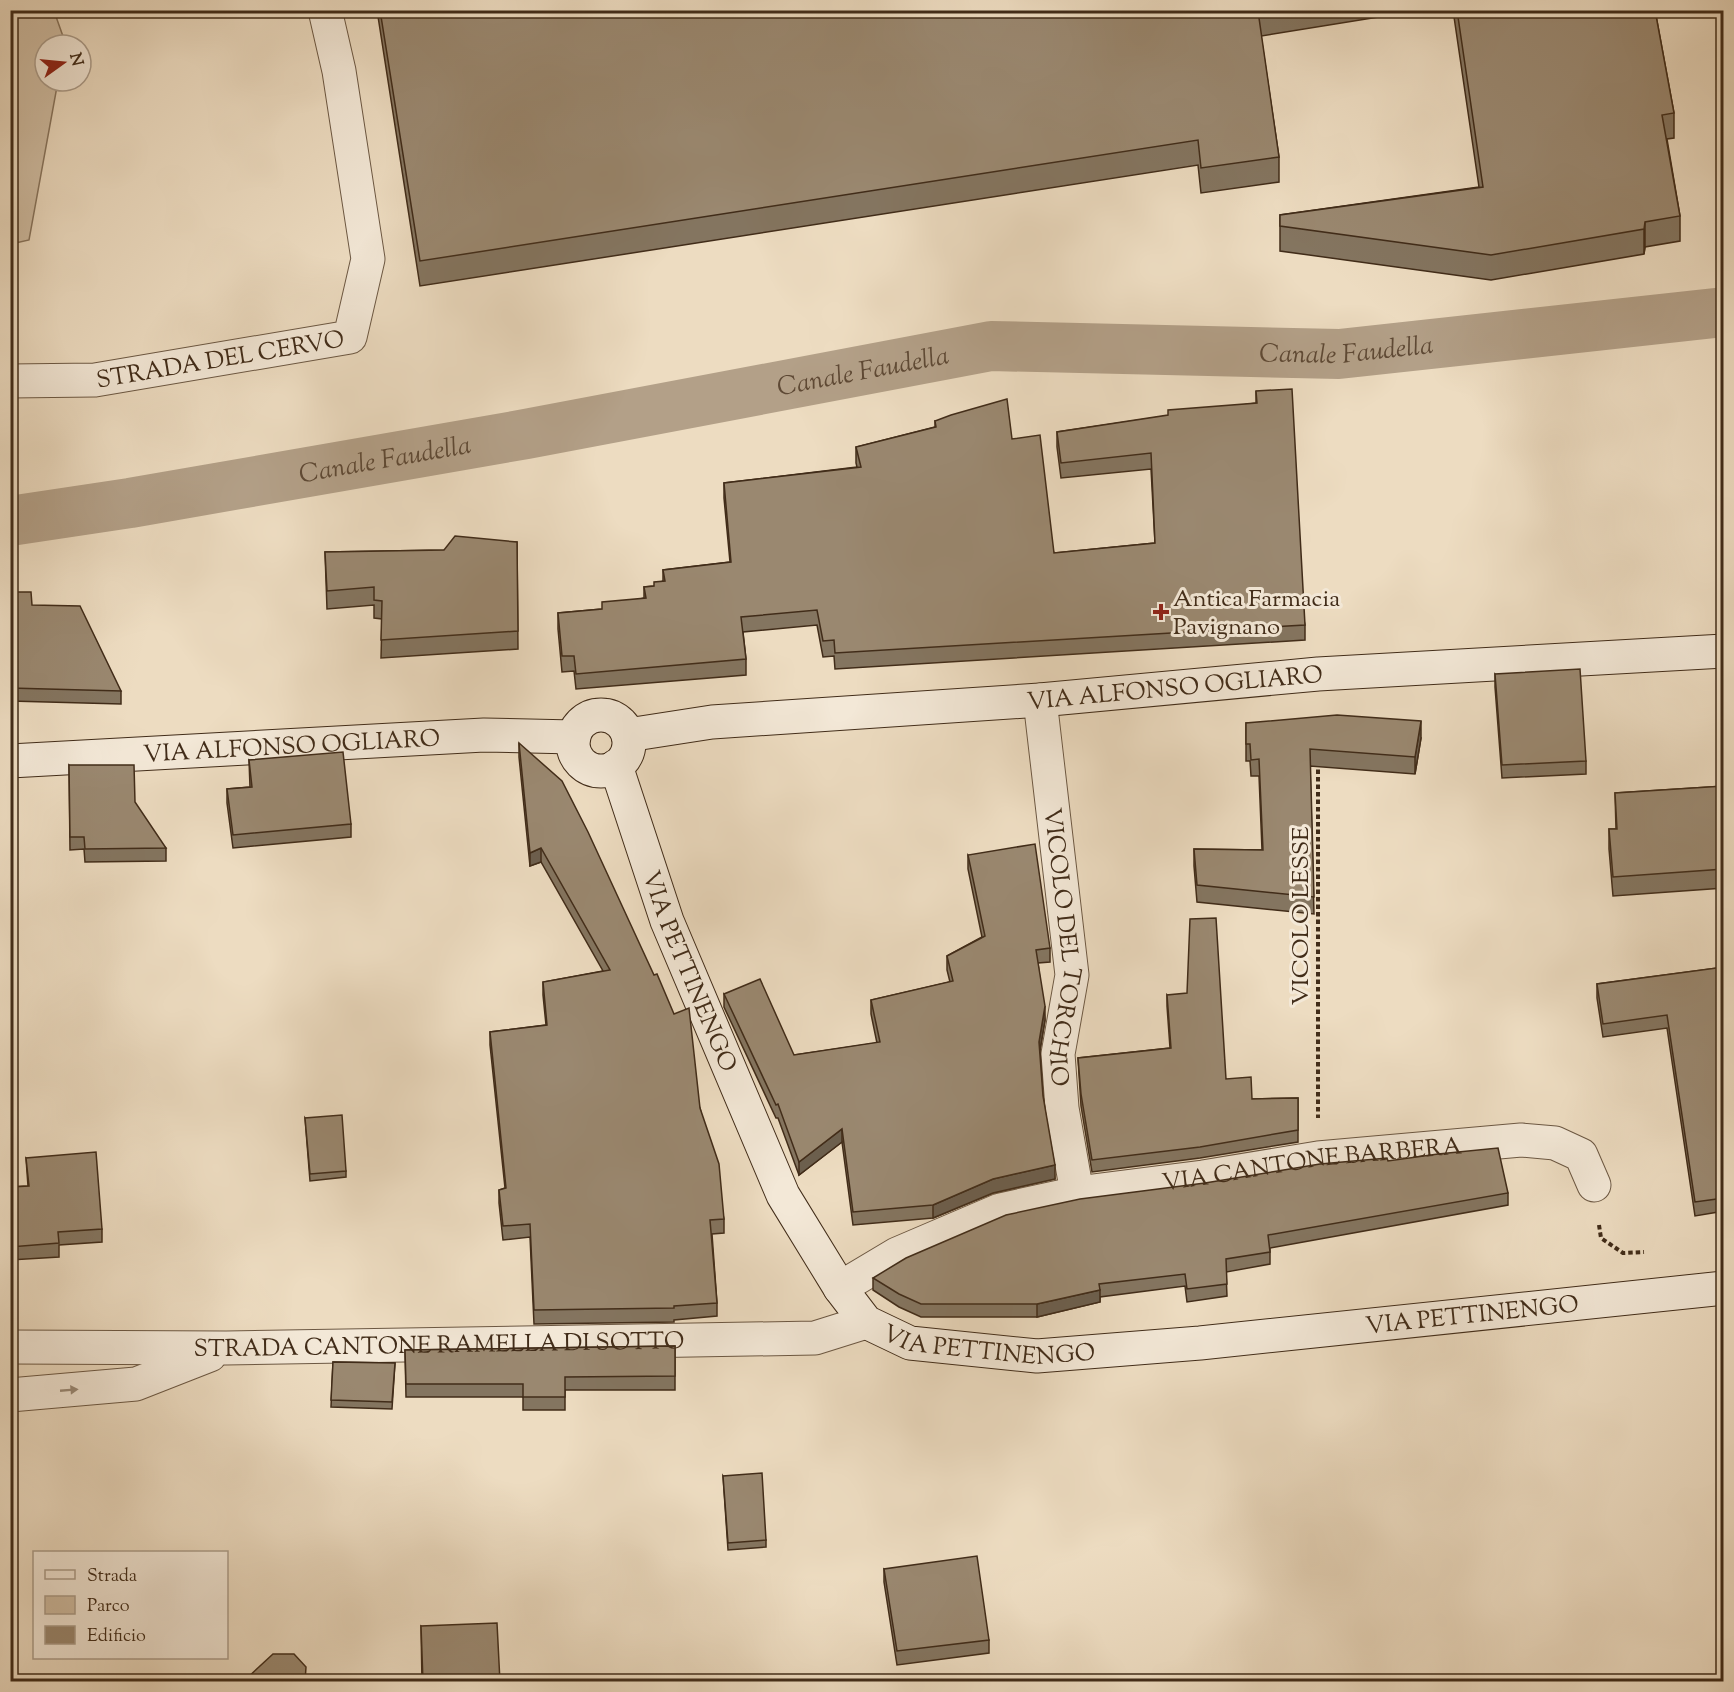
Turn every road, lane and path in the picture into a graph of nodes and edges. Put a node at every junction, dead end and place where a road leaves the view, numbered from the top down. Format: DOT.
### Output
graph roads {
  1 [pos="325,10"];
  2 [pos="10,381"];
  3 [pos="1724,651"];
  4 [pos="1040,700"];
  5 [pos="628,735"];
  6 [pos="574,737"];
  7 [pos="1318,757"];
  8 [pos="10,761"];
  9 [pos="616,766"];
  10 [pos="1318,1158"];
  11 [pos="1594,1185"];
  12 [pos="1077,1194"];
  13 [pos="1645,1252"];
  14 [pos="840,1288"];
  15 [pos="1724,1288"];
  16 [pos="866,1322"];
  17 [pos="10,1347"];
  18 [pos="226,1348"];
  19 [pos="10,1395"];
  1 -- 2 [label="main road, STRADA DEL CERVO"];
  3 -- 4 [label="main road, VIA ALFONSO OGLIARO"];
  4 -- 5 [label="main road, VIA ALFONSO OGLIARO"];
  4 -- 12 [label="main road, VICOLO DEL TORCHIO"];
  5 -- 6 [label="main road"];
  5 -- 9 [label="main road"];
  6 -- 8 [label="main road, VIA ALFONSO OGLIARO"];
  6 -- 9 [label="main road"];
  7 -- 10 [label="path, VICOLO LESSE"];
  9 -- 14 [label="main road, VIA PETTINENGO"];
  10 -- 11 [label="main road, VIA CANTONE BARBERA"];
  10 -- 12 [label="main road, VIA CANTONE BARBERA"];
  11 -- 13 [label="path"];
  12 -- 14 [label="main road, VIA CANTONE BARBERA"];
  14 -- 16 [label="main road, VIA PETTINENGO"];
  15 -- 16 [label="main road, VIA PETTINENGO"];
  16 -- 18 [label="main road, STRADA CANTONE RAMELLA DI SOTTO"];
  17 -- 18 [label="main road, STRADA CANTONE RAMELLA DI SOTTO"];
  19 -- 18 [label="main road, one-way"];
}
